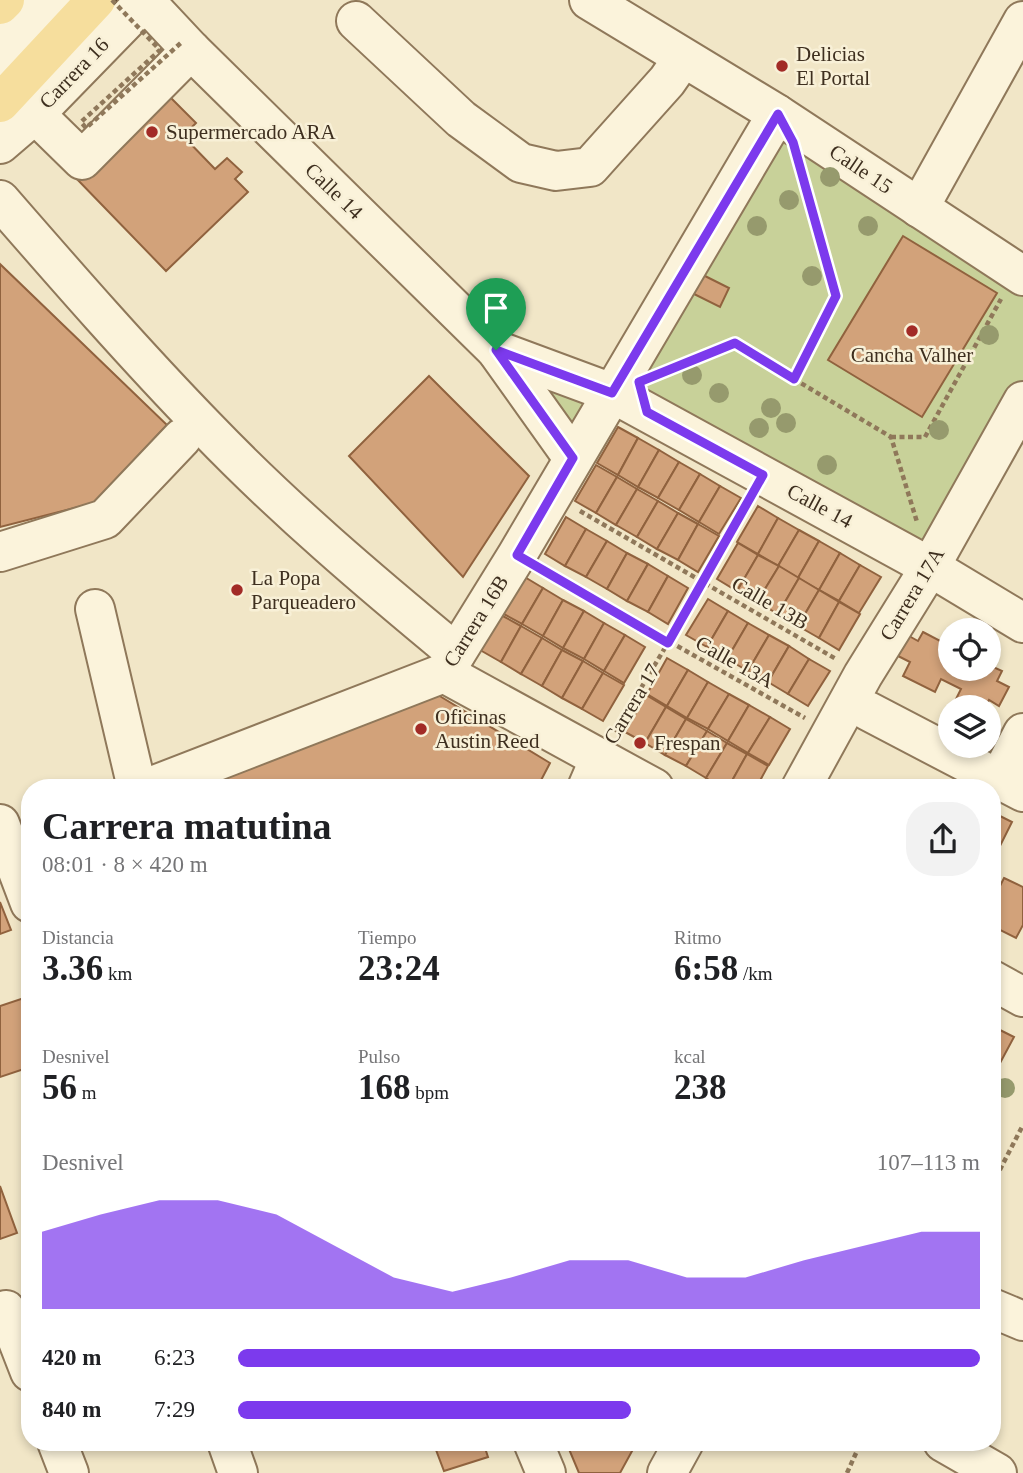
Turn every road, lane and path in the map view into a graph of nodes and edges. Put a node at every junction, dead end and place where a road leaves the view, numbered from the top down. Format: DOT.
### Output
graph roads {
  1 [pos="5,0"];
  2 [pos="27,0"];
  3 [pos="66,0"];
  4 [pos="96,0"];
  5 [pos="134,0"];
  6 [pos="603,4"];
  7 [pos="0,5"];
  8 [pos="1023,20"];
  9 [pos="356,21"];
  10 [pos="0,27"];
  11 [pos="187,46"];
  12 [pos="683,58"];
  13 [pos="0,70"];
  14 [pos="17,109"];
  15 [pos="778,114"];
  16 [pos="0,144"];
  17 [pos="800,168"];
  18 [pos="0,200"];
  19 [pos="919,208"];
  20 [pos="1015,282"];
  21 [pos="496,350"];
  22 [pos="794,379"];
  23 [pos="633,396"];
  24 [pos="1023,401"];
  25 [pos="891,437"];
  26 [pos="182,438"];
  27 [pos="573,458"];
  28 [pos="763,475"];
  29 [pos="552,495"];
  30 [pos="0,552"];
  31 [pos="517,555"];
  32 [pos="930,567"];
  33 [pos="704,582"];
  34 [pos="95,609"];
  35 [pos="1023,623"];
  36 [pos="668,643"];
  37 [pos="450,663"];
  38 [pos="866,693"];
  39 [pos="830,732"];
  40 [pos="1023,733"];
  41 [pos="593,773"];
  42 [pos="135,779"];
  43 [pos="169,779"];
  44 [pos="617,779"];
  45 [pos="806,779"];
  46 [pos="1011,785"];
  47 [pos="9,836"];
  48 [pos="21,874"];
  49 [pos="1001,985"];
  50 [pos="1023,997"];
  51 [pos="1023,1125"];
  52 [pos="1001,1168"];
  53 [pos="12,1307"];
  54 [pos="1001,1312"];
  55 [pos="1023,1321"];
  56 [pos="21,1340"];
  57 [pos="60,1451"];
  58 [pos="230,1451"];
  59 [pos="537,1451"];
  60 [pos="679,1451"];
  61 [pos="858,1451"];
  62 [pos="959,1451"];
  63 [pos="69,1473"];
  64 [pos="238,1473"];
  65 [pos="546,1473"];
  66 [pos="667,1473"];
  67 [pos="847,1473"];
  68 [pos="997,1473"];
  1 -- 7 [label="main road"];
  2 -- 10 [label="street"];
  3 -- 13 [label="street"];
  4 -- 14 [label="main road"];
  5 -- 11 [label="street, Calle 14"];
  5 -- 11 [label="path, bridge"];
  5 -- 14 [label="street, Carrera 16"];
  6 -- 12 [label="street, Calle 15"];
  8 -- 19 [label="street"];
  9 -- 12 [label="street"];
  11 -- 14 [label="street"];
  11 -- 21 [label="street, Calle 14"];
  12 -- 15 [label="street, Calle 15"];
  14 -- 16 [label="street, Carrera 16"];
  15 -- 19 [label="street, Calle 15"];
  15 -- 23 [label="street, Carrera 16B"];
  17 -- 22 [label="path"];
  18 -- 37 [label="street"];
  19 -- 20 [label="street, Calle 15"];
  20 -- 25 [label="path"];
  21 -- 23 [label="street, Calle 14"];
  21 -- 27 [label="street, Calle 14"];
  22 -- 23 [label="path"];
  22 -- 25 [label="path"];
  23 -- 27 [label="street, Carrera 16B"];
  23 -- 28 [label="street, Calle 14"];
  24 -- 32 [label="street, Carrera 17A"];
  25 -- 32 [label="path"];
  26 -- 30 [label="street"];
  27 -- 29 [label="street, Carrera 16B"];
  28 -- 32 [label="street, Calle 14"];
  28 -- 33 [label="path, Carrera 17"];
  29 -- 31 [label="street, Carrera 16B"];
  29 -- 33 [label="path, Calle 13B"];
  31 -- 36 [label="path, Calle 13A"];
  31 -- 37 [label="street, Carrera 16B"];
  32 -- 35 [label="street, Calle 14"];
  32 -- 38 [label="street, Carrera 17A"];
  33 -- 36 [label="path, Carrera 17"];
  33 -- 38 [label="path, Calle 13B"];
  34 -- 42 [label="street"];
  36 -- 39 [label="path, Calle 13A"];
  36 -- 41 [label="path, Carrera 17"];
  37 -- 41 [label="street"];
  37 -- 43 [label="street, Carrera 16B"];
  38 -- 39 [label="street, Carrera 17A"];
  38 -- 46 [label="street"];
  39 -- 45 [label="street, Carrera 17A"];
  40 -- 46 [label="street"];
  41 -- 44 [label="street"];
  47 -- 48 [label="street"];
  49 -- 50 [label="street"];
  51 -- 52 [label="path"];
  53 -- 56 [label="street"];
  54 -- 55 [label="street"];
  57 -- 63 [label="street"];
  58 -- 64 [label="street"];
  59 -- 65 [label="street"];
  60 -- 66 [label="street"];
  61 -- 67 [label="path"];
  62 -- 68 [label="street"];
}
